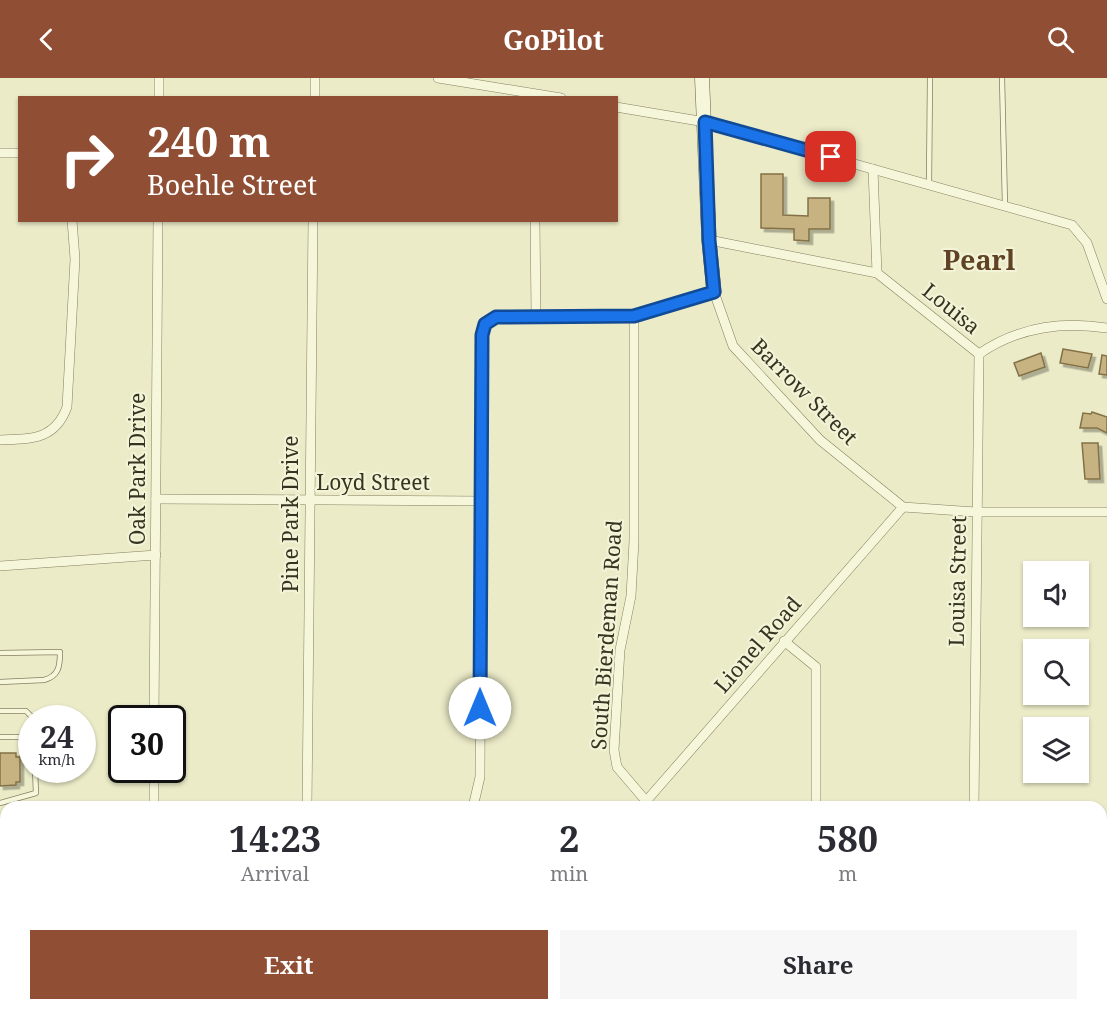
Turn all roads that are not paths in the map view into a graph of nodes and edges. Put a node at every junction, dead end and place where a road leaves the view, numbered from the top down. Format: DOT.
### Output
graph roads {
  1 [pos="159,78"];
  2 [pos="315,78"];
  3 [pos="438,78"];
  4 [pos="702,78"];
  5 [pos="930,78"];
  6 [pos="1002,78"];
  7 [pos="534,95"];
  8 [pos="159,96"];
  9 [pos="315,96"];
  10 [pos="618,107"];
  11 [pos="705,122"];
  12 [pos="0,153"];
  13 [pos="18,153"];
  14 [pos="873,169"];
  15 [pos="929,184"];
  16 [pos="1005,205"];
  17 [pos="72,222"];
  18 [pos="158,222"];
  19 [pos="313,222"];
  20 [pos="535,222"];
  21 [pos="709,240"];
  22 [pos="877,273"];
  23 [pos="714,292"];
  24 [pos="1107,299"];
  25 [pos="536,315"];
  26 [pos="634,316"];
  27 [pos="1107,328"];
  28 [pos="979,354"];
  29 [pos="0,440"];
  30 [pos="156,499"];
  31 [pos="482,501"];
  32 [pos="308,502"];
  33 [pos="903,507"];
  34 [pos="976,512"];
  35 [pos="1107,512"];
  36 [pos="156,555"];
  37 [pos="0,566"];
  38 [pos="784,641"];
  39 [pos="0,653"];
  40 [pos="0,682"];
  41 [pos="154,705"];
  42 [pos="0,711"];
  43 [pos="18,711"];
  44 [pos="0,737"];
  45 [pos="18,737"];
  46 [pos="36,783"];
  47 [pos="154,783"];
  48 [pos="7,801"];
  49 [pos="154,801"];
  50 [pos="308,801"];
  51 [pos="475,801"];
  52 [pos="642,801"];
  53 [pos="647,801"];
  54 [pos="816,801"];
  55 [pos="974,801"];
  1 -- 8 [label="street"];
  2 -- 9 [label="street"];
  3 -- 7 [label="street"];
  4 -- 11 [label="street"];
  5 -- 15 [label="lane"];
  6 -- 16 [label="lane"];
  10 -- 11 [label="street"];
  11 -- 14 [label="street"];
  11 -- 21 [label="street"];
  12 -- 13 [label="street"];
  14 -- 15 [label="street"];
  14 -- 22 [label="street"];
  15 -- 16 [label="street"];
  16 -- 24 [label="street"];
  17 -- 29 [label="street"];
  18 -- 30 [label="street, Oak Park Drive"];
  19 -- 32 [label="street, Pine Park Drive"];
  20 -- 25 [label="street"];
  21 -- 22 [label="street"];
  21 -- 23 [label="street"];
  22 -- 28 [label="street, Louisa"];
  23 -- 26 [label="street"];
  23 -- 33 [label="street, Barrow Street"];
  25 -- 26 [label="street"];
  25 -- 31 [label="street"];
  26 -- 52 [label="street, South Bierdeman Road"];
  27 -- 28 [label="street, Louisa"];
  28 -- 34 [label="street, Louisa Street"];
  30 -- 32 [label="street, Loyd Street"];
  30 -- 36 [label="street, Oak Park Drive"];
  31 -- 32 [label="street, Loyd Street"];
  31 -- 51 [label="street"];
  32 -- 50 [label="street, Pine Park Drive"];
  33 -- 34 [label="street"];
  33 -- 38 [label="street, Lionel Road"];
  34 -- 35 [label="street"];
  34 -- 55 [label="street, Louisa Street"];
  36 -- 37 [label="street"];
  36 -- 41 [label="street, Oak Park Drive"];
  38 -- 53 [label="street, Lionel Road"];
  38 -- 54 [label="street"];
  39 -- 40 [label="lane"];
  42 -- 43 [label="lane"];
  44 -- 45 [label="lane"];
  46 -- 48 [label="lane"];
  47 -- 49 [label="street"];
}
